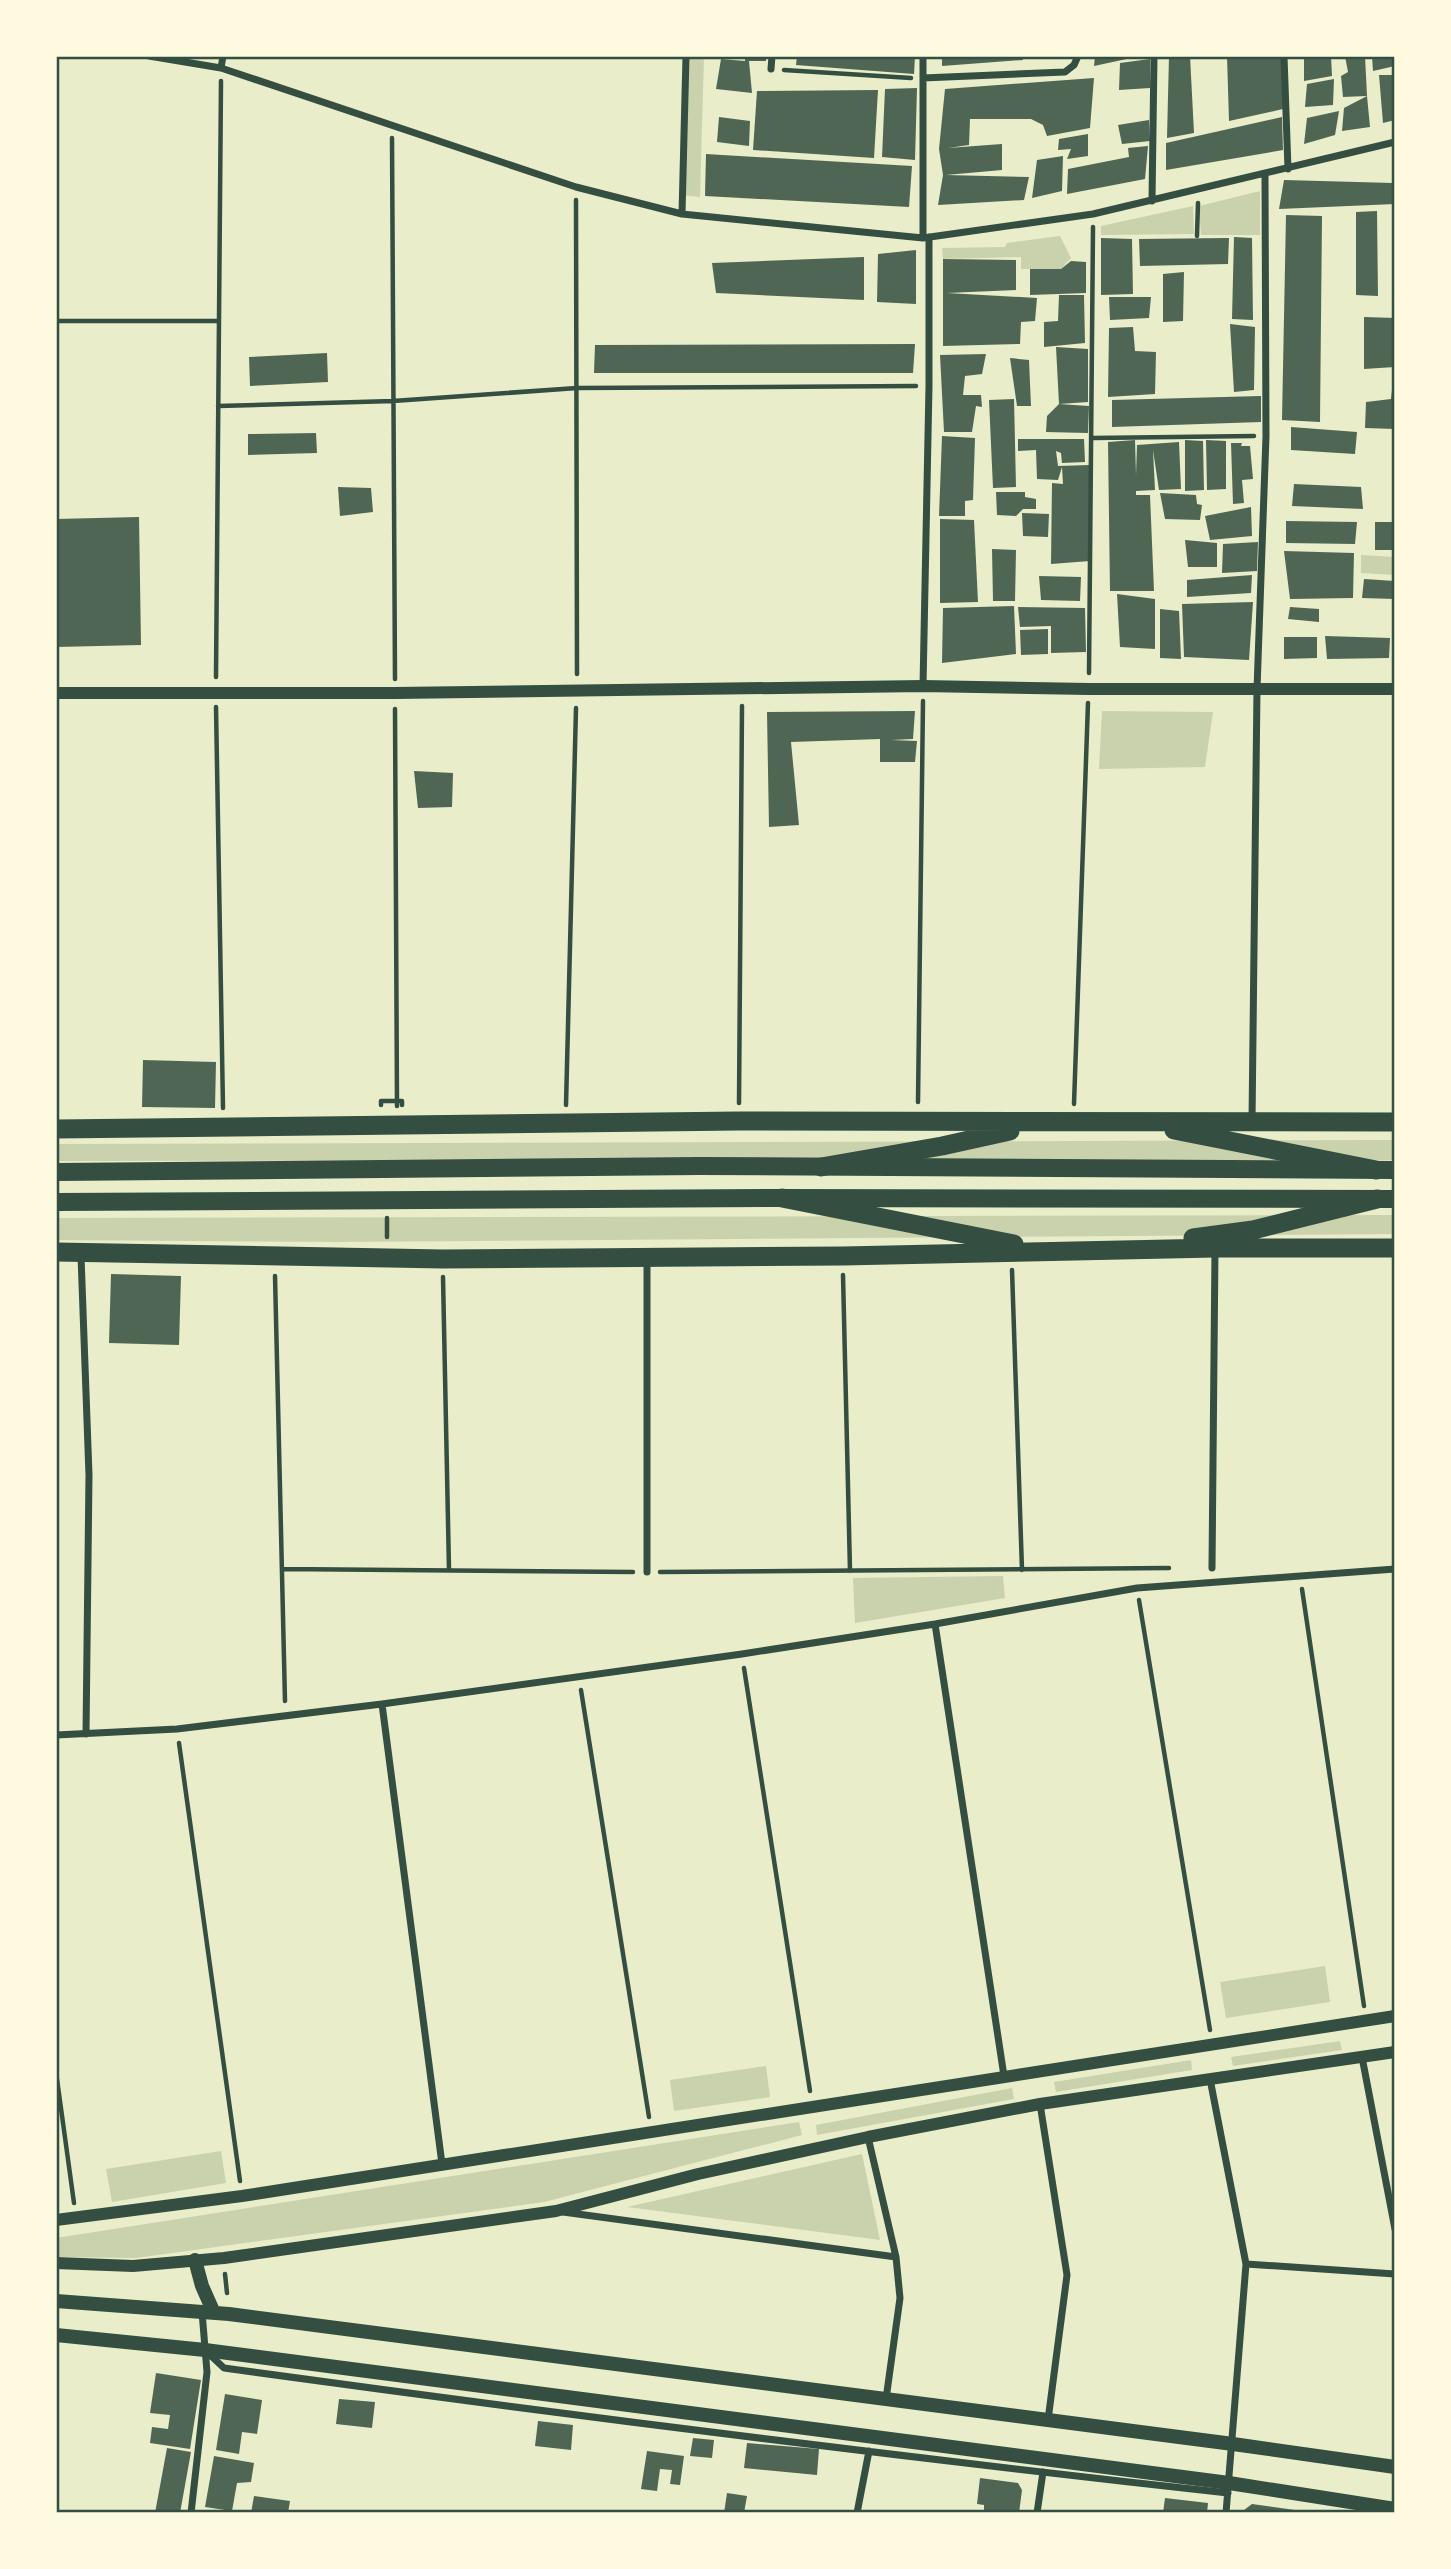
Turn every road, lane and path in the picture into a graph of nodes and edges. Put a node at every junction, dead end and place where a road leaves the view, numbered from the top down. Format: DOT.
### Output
graph roads {
  1 [pos="149,56"];
  2 [pos="223,56"];
  3 [pos="686,56"];
  4 [pos="772,56"];
  5 [pos="923,56"];
  6 [pos="1078,56"];
  7 [pos="1154,56"];
  8 [pos="1284,56"];
  9 [pos="221,68"];
  10 [pos="771,69"];
  11 [pos="923,78"];
  12 [pos="392,124"];
  13 [pos="1395,142"];
  14 [pos="1289,169"];
  15 [pos="1265,175"];
  16 [pos="576,187"];
  17 [pos="1198,199"];
  18 [pos="1152,201"];
  19 [pos="682,214"];
  20 [pos="1093,214"];
  21 [pos="1197,236"];
  22 [pos="926,238"];
  23 [pos="56,321"];
  24 [pos="218,321"];
  25 [pos="929,386"];
  26 [pos="577,388"];
  27 [pos="393,401"];
  28 [pos="218,406"];
  29 [pos="1266,436"];
  30 [pos="1093,438"];
  31 [pos="923,686"];
  32 [pos="742,688"];
  33 [pos="1089,689"];
  34 [pos="1258,689"];
  35 [pos="1395,689"];
  36 [pos="577,691"];
  37 [pos="56,693"];
  38 [pos="216,693"];
  39 [pos="395,693"];
  40 [pos="739,1121"];
  41 [pos="1048,1122"];
  42 [pos="1073,1122"];
  43 [pos="1132,1122"];
  44 [pos="1252,1122"];
  45 [pos="1395,1122"];
  46 [pos="566,1123"];
  47 [pos="918,1123"];
  48 [pos="397,1124"];
  49 [pos="223,1126"];
  50 [pos="56,1129"];
  51 [pos="821,1167"];
  52 [pos="1385,1170"];
  53 [pos="56,1172"];
  54 [pos="782,1198"];
  55 [pos="1386,1199"];
  56 [pos="56,1202"];
  57 [pos="1215,1248"];
  58 [pos="1395,1248"];
  59 [pos="1109,1250"];
  60 [pos="1049,1251"];
  61 [pos="56,1252"];
  62 [pos="1012,1252"];
  63 [pos="81,1253"];
  64 [pos="843,1256"];
  65 [pos="647,1257"];
  66 [pos="275,1258"];
  67 [pos="443,1259"];
  68 [pos="1171,1568"];
  69 [pos="1212,1568"];
  70 [pos="282,1569"];
  71 [pos="1395,1569"];
  72 [pos="449,1570"];
  73 [pos="1022,1570"];
  74 [pos="850,1571"];
  75 [pos="647,1572"];
  76 [pos="1300,1576"];
  77 [pos="1137,1588"];
  78 [pos="935,1624"];
  79 [pos="742,1654"];
  80 [pos="579,1677"];
  81 [pos="382,1704"];
  82 [pos="285,1717"];
  83 [pos="177,1729"];
  84 [pos="86,1734"];
  85 [pos="56,1735"];
  86 [pos="1395,2016"];
  87 [pos="1366,2021"];
  88 [pos="1212,2044"];
  89 [pos="1395,2052"];
  90 [pos="1362,2057"];
  91 [pos="56,2072"];
  92 [pos="1004,2076"];
  93 [pos="1210,2079"];
  94 [pos="1040,2104"];
  95 [pos="812,2106"];
  96 [pos="651,2131"];
  97 [pos="869,2137"];
  98 [pos="442,2164"];
  99 [pos="242,2196"];
  100 [pos="556,2211"];
  101 [pos="76,2218"];
  102 [pos="56,2220"];
  103 [pos="1395,2230"];
  104 [pos="896,2257"];
  105 [pos="195,2260"];
  106 [pos="56,2263"];
  107 [pos="1246,2264"];
  108 [pos="1395,2274"];
  109 [pos="56,2301"];
  110 [pos="208,2313"];
  111 [pos="56,2335"];
  112 [pos="205,2350"];
  113 [pos="886,2399"];
  114 [pos="1048,2420"];
  115 [pos="1233,2444"];
  116 [pos="869,2451"];
  117 [pos="1395,2467"];
  118 [pos="1043,2472"];
  119 [pos="1229,2488"];
  120 [pos="1387,2510"];
  121 [pos="191,2513"];
  122 [pos="857,2513"];
  123 [pos="1037,2513"];
  124 [pos="1226,2513"];
  1 -- 9 [label="street"];
  2 -- 9 [label="street"];
  3 -- 19 [label="street"];
  4 -- 10 [label="street"];
  5 -- 11 [label="street"];
  6 -- 11 [label="street"];
  7 -- 18 [label="street"];
  8 -- 14 [label="street"];
  9 -- 12 [label="street"];
  9 -- 24 [label="path"];
  10 -- 11 [label="path"];
  11 -- 22 [label="street"];
  12 -- 16 [label="street"];
  12 -- 27 [label="path"];
  13 -- 14 [label="street"];
  14 -- 15 [label="street"];
  15 -- 18 [label="street"];
  15 -- 29 [label="street"];
  16 -- 19 [label="street"];
  16 -- 26 [label="path"];
  17 -- 21 [label="path"];
  18 -- 20 [label="street"];
  19 -- 22 [label="street"];
  20 -- 22 [label="street"];
  20 -- 30 [label="path"];
  22 -- 25 [label="street"];
  23 -- 24 [label="path"];
  24 -- 28 [label="path"];
  25 -- 26 [label="path"];
  25 -- 31 [label="street"];
  26 -- 27 [label="path"];
  26 -- 36 [label="path"];
  27 -- 28 [label="path"];
  27 -- 39 [label="path"];
  28 -- 38 [label="path"];
  29 -- 30 [label="path"];
  29 -- 34 [label="street"];
  30 -- 33 [label="path"];
  31 -- 32 [label="street"];
  31 -- 33 [label="street"];
  31 -- 47 [label="path"];
  32 -- 36 [label="street"];
  32 -- 40 [label="path"];
  33 -- 34 [label="street"];
  33 -- 42 [label="path"];
  34 -- 35 [label="street"];
  34 -- 44 [label="street"];
  36 -- 39 [label="street"];
  36 -- 46 [label="path"];
  37 -- 38 [label="street"];
  38 -- 39 [label="street"];
  38 -- 49 [label="path"];
  39 -- 48 [label="path"];
  40 -- 46 [label="highway"];
  40 -- 47 [label="highway"];
  41 -- 42 [label="highway"];
  41 -- 47 [label="highway"];
  41 -- 51 [label="highway"];
  42 -- 43 [label="highway"];
  43 -- 44 [label="highway"];
  43 -- 52 [label="highway"];
  44 -- 45 [label="highway"];
  46 -- 48 [label="highway"];
  48 -- 49 [label="highway"];
  49 -- 50 [label="highway"];
  51 -- 52 [label="main road"];
  51 -- 53 [label="main road"];
  54 -- 55 [label="main road"];
  54 -- 56 [label="main road"];
  54 -- 60 [label="highway"];
  55 -- 59 [label="highway"];
  57 -- 58 [label="highway"];
  57 -- 59 [label="highway"];
  57 -- 69 [label="street"];
  59 -- 60 [label="highway"];
  60 -- 62 [label="highway"];
  61 -- 63 [label="highway"];
  62 -- 64 [label="highway"];
  62 -- 73 [label="path"];
  63 -- 66 [label="highway"];
  63 -- 84 [label="street"];
  64 -- 65 [label="highway"];
  64 -- 74 [label="path"];
  65 -- 67 [label="highway"];
  65 -- 75 [label="street"];
  66 -- 67 [label="highway"];
  66 -- 70 [label="path"];
  67 -- 72 [label="path"];
  68 -- 73 [label="path"];
  70 -- 72 [label="path"];
  70 -- 82 [label="path"];
  71 -- 76 [label="street"];
  72 -- 75 [label="path"];
  73 -- 74 [label="path"];
  74 -- 75 [label="path"];
  76 -- 77 [label="street"];
  76 -- 87 [label="path"];
  77 -- 78 [label="street"];
  77 -- 88 [label="path"];
  78 -- 79 [label="street"];
  78 -- 92 [label="street"];
  79 -- 80 [label="street"];
  79 -- 95 [label="path"];
  80 -- 81 [label="street"];
  80 -- 96 [label="path"];
  81 -- 82 [label="street"];
  81 -- 98 [label="street"];
  82 -- 83 [label="street"];
  83 -- 84 [label="street"];
  83 -- 99 [label="path"];
  84 -- 85 [label="street"];
  86 -- 87 [label="street"];
  87 -- 88 [label="street"];
  88 -- 92 [label="street"];
  89 -- 90 [label="street"];
  90 -- 93 [label="street"];
  90 -- 103 [label="street"];
  91 -- 101 [label="path"];
  92 -- 95 [label="street"];
  93 -- 94 [label="street"];
  93 -- 107 [label="street"];
  94 -- 97 [label="street"];
  94 -- 114 [label="street"];
  95 -- 96 [label="street"];
  96 -- 98 [label="street"];
  97 -- 100 [label="street"];
  97 -- 104 [label="street"];
  98 -- 99 [label="street"];
  99 -- 101 [label="street"];
  100 -- 104 [label="street"];
  100 -- 105 [label="street"];
  101 -- 102 [label="street"];
  104 -- 113 [label="street"];
  105 -- 106 [label="street"];
  105 -- 110 [label="main road"];
  107 -- 108 [label="street"];
  107 -- 115 [label="street"];
  109 -- 110 [label="main road"];
  110 -- 112 [label="street"];
  110 -- 113 [label="main road"];
  111 -- 112 [label="main road"];
  112 -- 116 [label="street"];
  112 -- 119 [label="main road"];
  112 -- 121 [label="street"];
  113 -- 114 [label="main road"];
  114 -- 115 [label="main road"];
  115 -- 117 [label="main road"];
  115 -- 119 [label="street"];
  116 -- 118 [label="street"];
  116 -- 122 [label="street"];
  118 -- 119 [label="street"];
  118 -- 123 [label="street"];
  119 -- 120 [label="main road"];
  119 -- 124 [label="street"];
}
